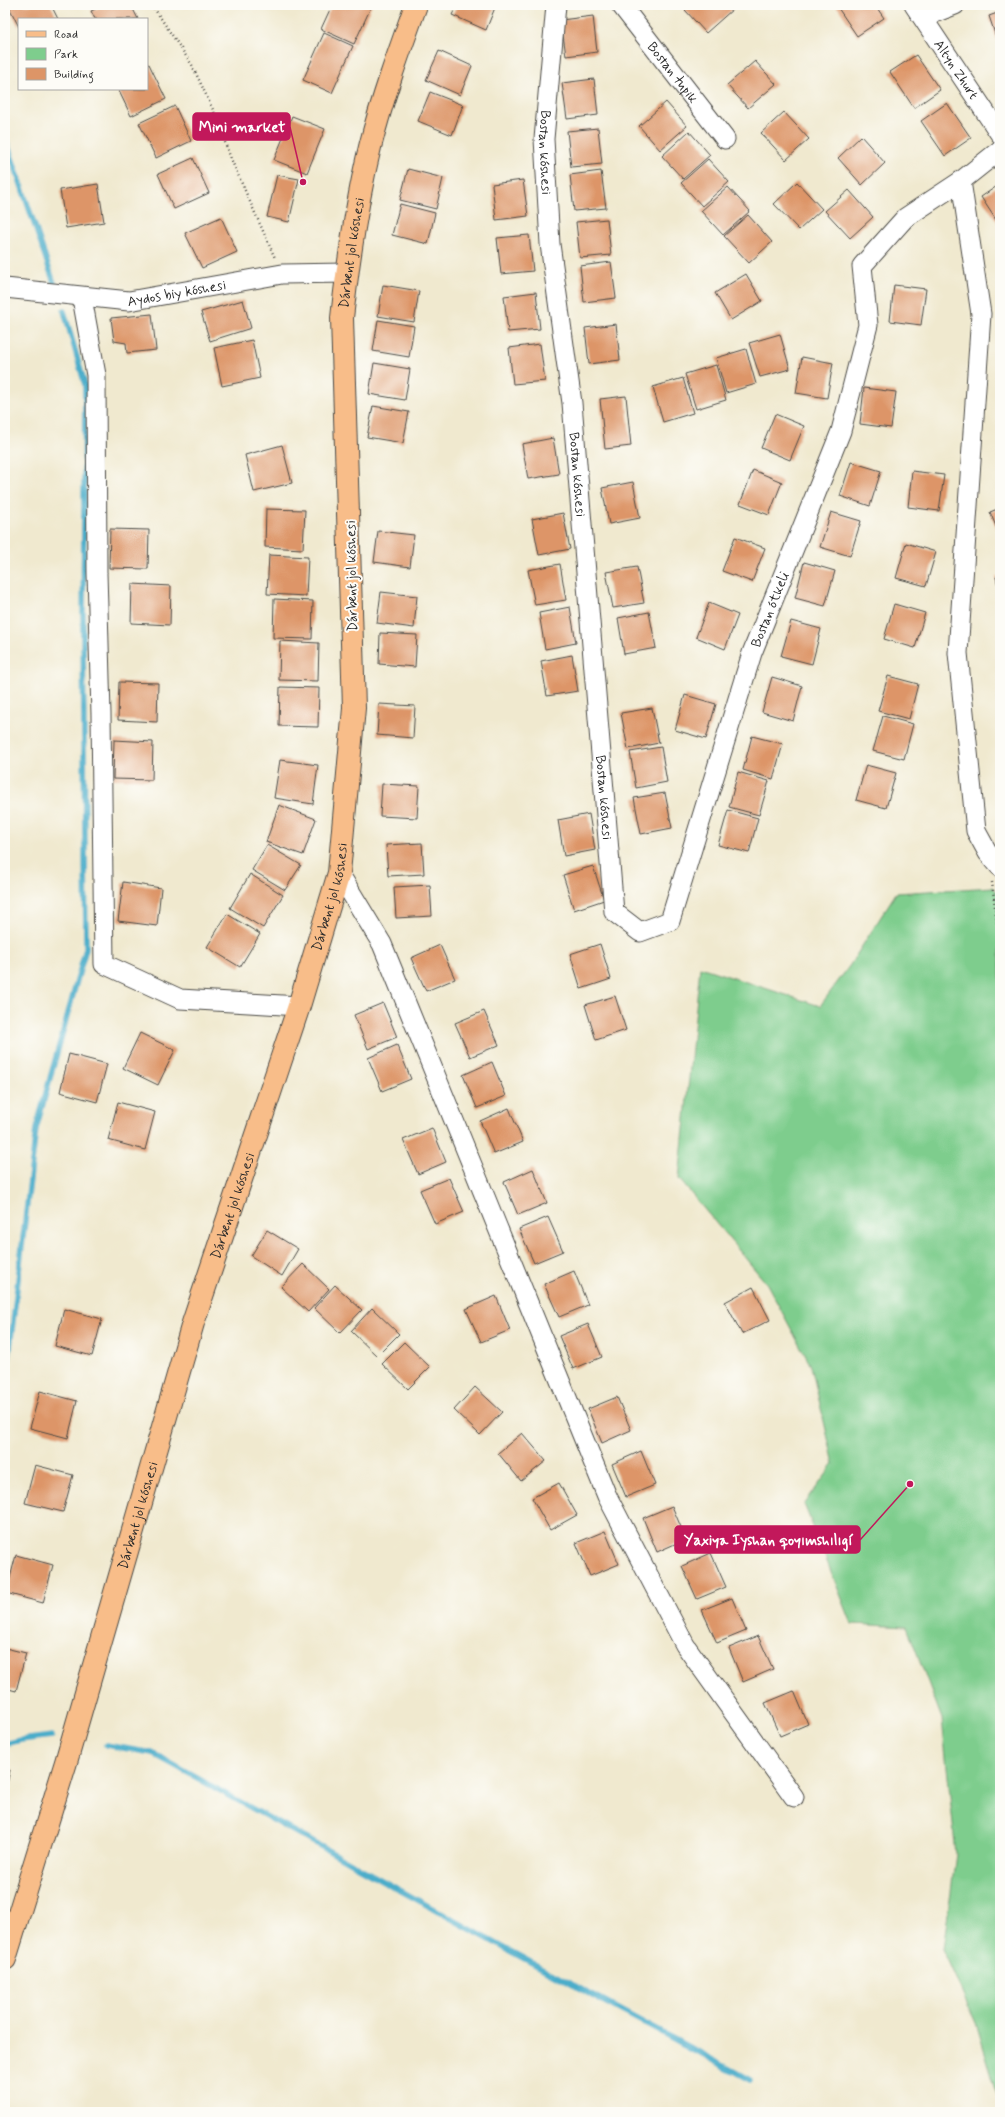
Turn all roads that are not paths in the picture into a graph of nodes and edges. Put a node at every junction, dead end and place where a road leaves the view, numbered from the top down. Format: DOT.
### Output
graph roads {
  1 [pos="416,5"];
  2 [pos="556,5"];
  3 [pos="621,5"];
  4 [pos="955,5"];
  5 [pos="919,11"];
  6 [pos="1000,134"];
  7 [pos="724,139"];
  8 [pos="1000,150"];
  9 [pos="961,181"];
  10 [pos="347,273"];
  11 [pos="5,288"];
  12 [pos="82,298"];
  13 [pos="994,860"];
  14 [pos="340,873"];
  15 [pos="640,932"];
  16 [pos="298,1006"];
  17 [pos="794,1797"];
  18 [pos="5,1959"];
  1 -- 10 [label="main road, Dárbent jol kóshesi"];
  2 -- 15 [label="street, Bostan kóshesi"];
  3 -- 7 [label="street, Bostan tupik"];
  4 -- 5 [label="street"];
  5 -- 6 [label="street, Altyn Zhurt"];
  8 -- 9 [label="street"];
  9 -- 13 [label="street"];
  9 -- 15 [label="street, Bostan ótkeli"];
  10 -- 12 [label="street, Aydos biy kóshesi"];
  10 -- 14 [label="main road, Dárbent jol kóshesi"];
  11 -- 12 [label="street, Aydos biy kóshesi"];
  12 -- 16 [label="street"];
  14 -- 16 [label="main road, Dárbent jol kóshesi"];
  14 -- 17 [label="street"];
  16 -- 18 [label="main road, Dárbent jol kóshesi"];
}
